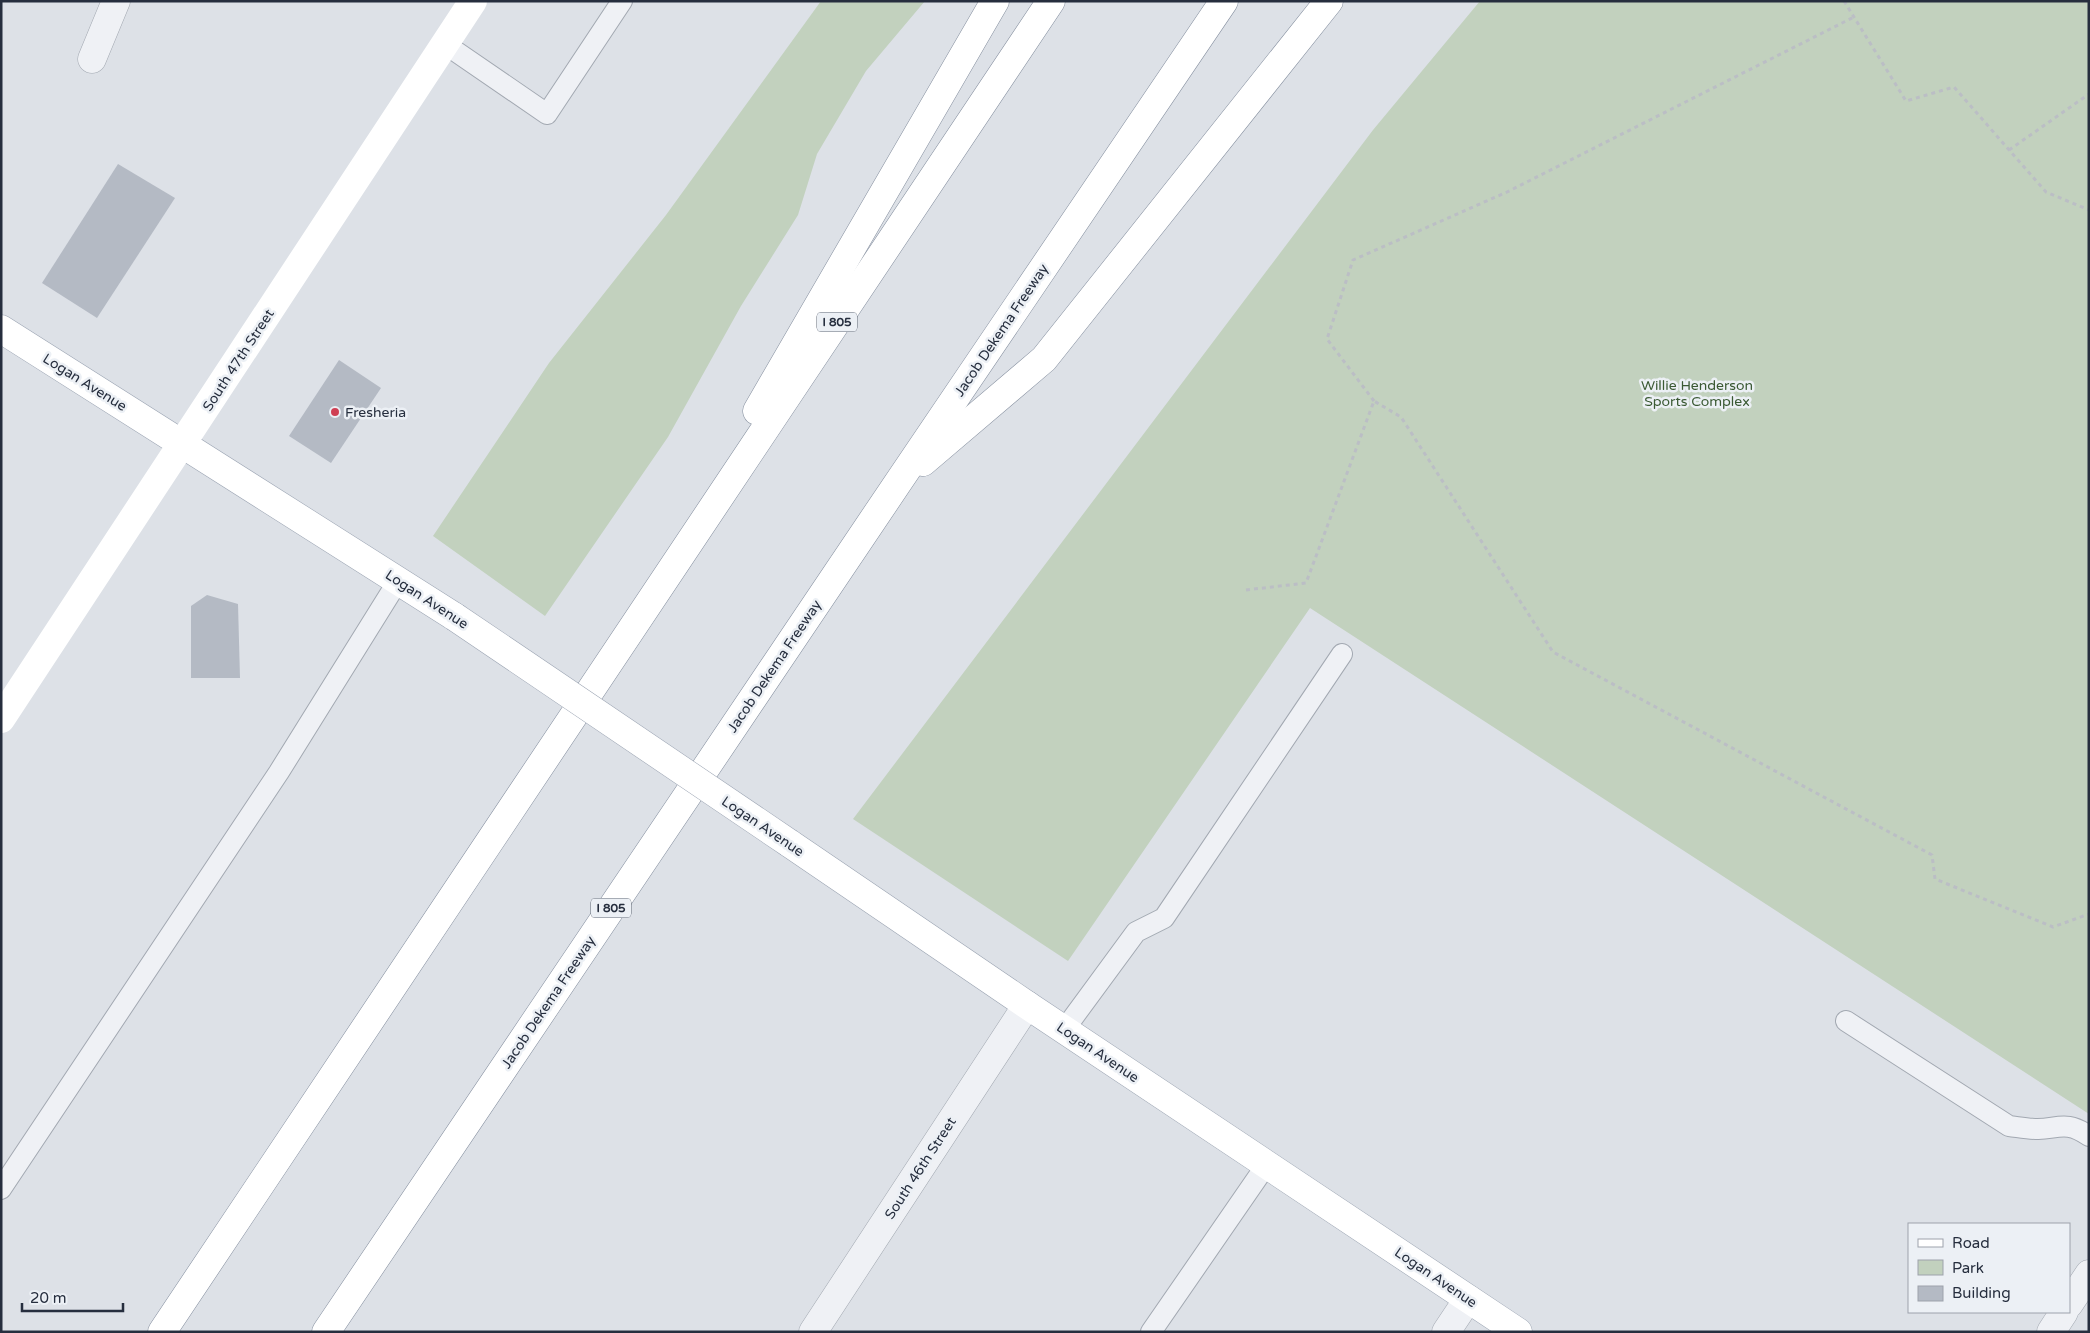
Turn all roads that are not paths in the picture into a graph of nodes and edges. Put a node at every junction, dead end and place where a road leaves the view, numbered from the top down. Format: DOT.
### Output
graph roads {
  1 [pos="116,1"];
  2 [pos="473,1"];
  3 [pos="622,1"];
  4 [pos="995,1"];
  5 [pos="1051,1"];
  6 [pos="1224,1"];
  7 [pos="1329,1"];
  8 [pos="445,44"];
  9 [pos="92,59"];
  10 [pos="1,329"];
  11 [pos="183,444"];
  12 [pos="897,484"];
  13 [pos="398,581"];
  14 [pos="622,643"];
  15 [pos="1342,654"];
  16 [pos="1,719"];
  17 [pos="1027,1005"];
  18 [pos="1846,1021"];
  19 [pos="1064,1030"];
  20 [pos="2089,1136"];
  21 [pos="1267,1164"];
  22 [pos="1,1188"];
  23 [pos="2089,1274"];
  24 [pos="1468,1299"];
  25 [pos="2070,1302"];
  26 [pos="2063,1313"];
  27 [pos="162,1332"];
  28 [pos="326,1332"];
  29 [pos="813,1332"];
  30 [pos="1151,1332"];
  31 [pos="1446,1332"];
  32 [pos="1518,1332"];
  33 [pos="2051,1332"];
  1 -- 9 [label="street"];
  2 -- 8 [label="main road, South 47th Street"];
  3 -- 8 [label="lane"];
  4 -- 14 [label="main road"];
  5 -- 14 [label="main road, I 805"];
  6 -- 12 [label="main road, Jacob Dekema Freeway / I 805"];
  7 -- 12 [label="main road"];
  8 -- 11 [label="main road, South 47th Street"];
  10 -- 11 [label="main road, Logan Avenue"];
  11 -- 13 [label="main road, Logan Avenue"];
  11 -- 16 [label="main road, South 47th Street"];
  12 -- 28 [label="main road, Jacob Dekema Freeway / I 805"];
  13 -- 17 [label="main road, Logan Avenue, bridge"];
  13 -- 22 [label="lane"];
  14 -- 27 [label="main road, I 805"];
  15 -- 19 [label="lane"];
  17 -- 19 [label="main road, Logan Avenue"];
  17 -- 29 [label="street, South 46th Street"];
  18 -- 20 [label="lane"];
  19 -- 21 [label="main road, Logan Avenue"];
  21 -- 24 [label="main road, Logan Avenue"];
  21 -- 30 [label="lane"];
  23 -- 25 [label="street"];
  24 -- 31 [label="street"];
  24 -- 32 [label="main road, Logan Avenue"];
  26 -- 33 [label="street"];
}
